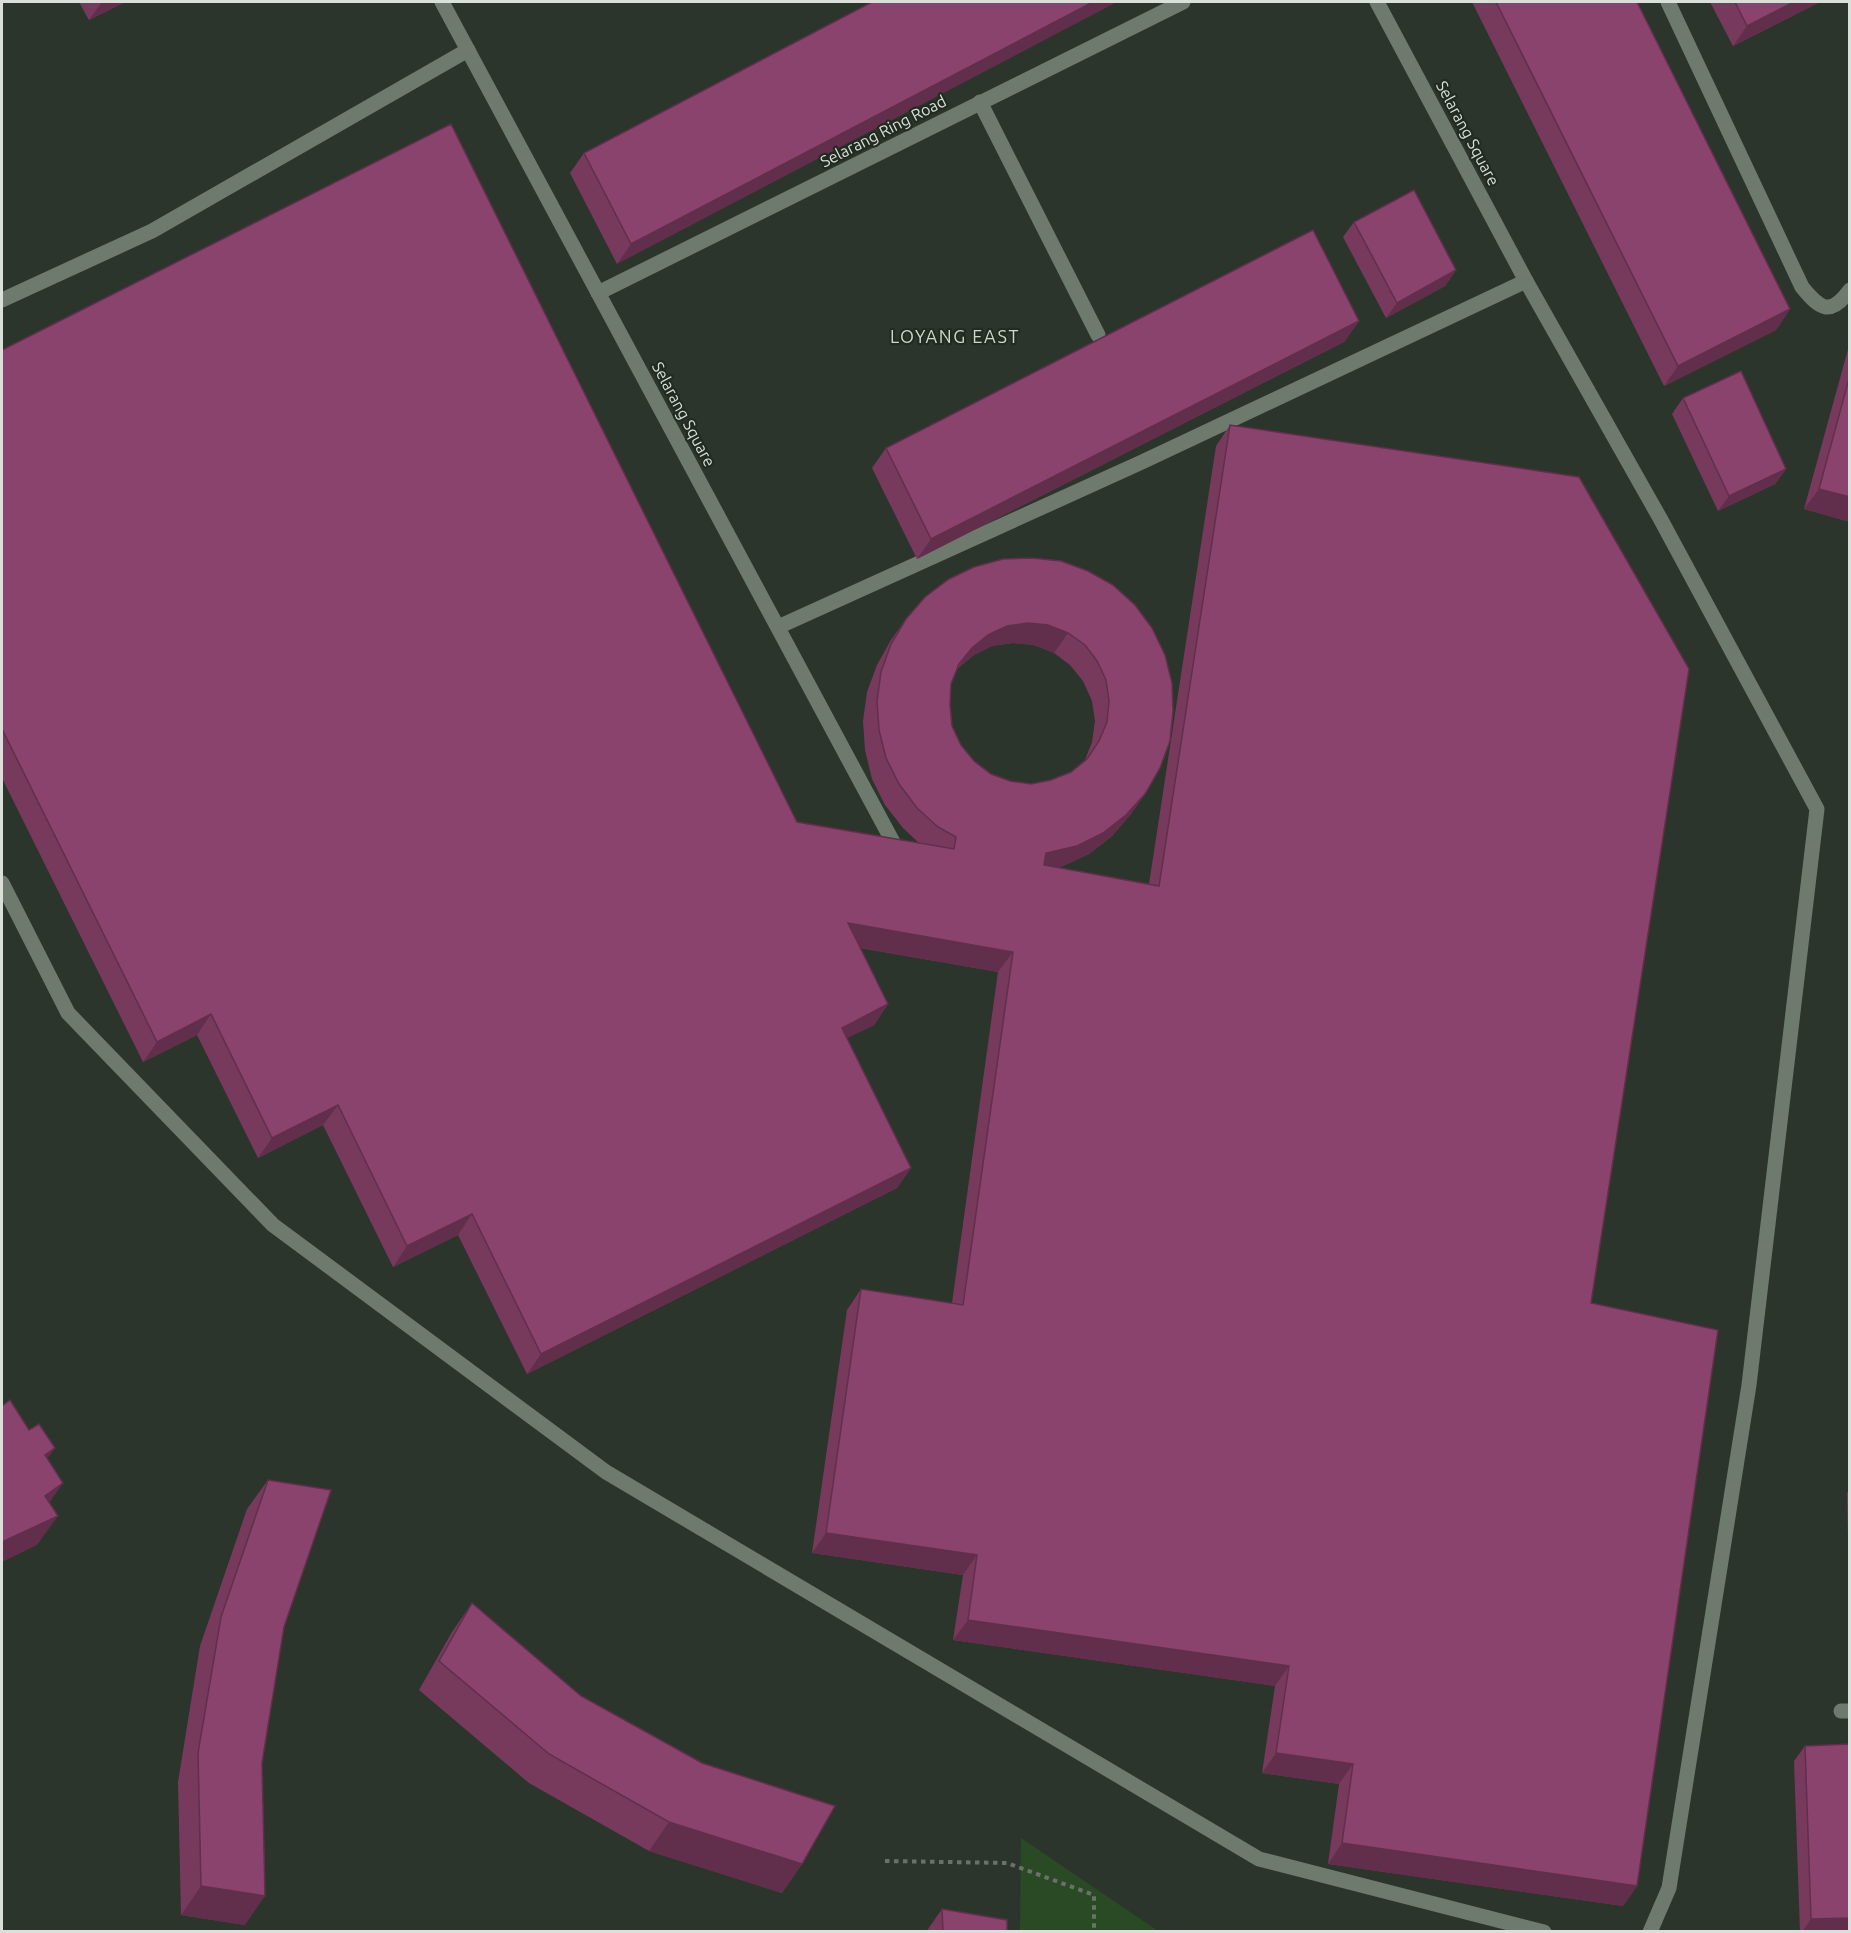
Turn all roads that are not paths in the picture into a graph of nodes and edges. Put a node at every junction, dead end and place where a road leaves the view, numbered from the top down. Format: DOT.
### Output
graph roads {
  1 [pos="442,2"];
  2 [pos="1183,2"];
  3 [pos="1377,2"];
  4 [pos="1668,2"];
  5 [pos="468,50"];
  6 [pos="980,102"];
  7 [pos="1526,280"];
  8 [pos="1850,290"];
  9 [pos="598,294"];
  10 [pos="2,300"];
  11 [pos="1098,335"];
  12 [pos="778,627"];
  13 [pos="894,844"];
  14 [pos="2,883"];
  15 [pos="1544,1932"];
  16 [pos="1650,1932"];
  1 -- 5 [label="lane, Selarang Square"];
  2 -- 6 [label="lane, Selarang Ring Road"];
  3 -- 7 [label="lane, Selarang Square"];
  4 -- 8 [label="lane"];
  5 -- 9 [label="lane, Selarang Square"];
  5 -- 10 [label="lane"];
  6 -- 9 [label="lane, Selarang Ring Road"];
  6 -- 11 [label="lane"];
  7 -- 12 [label="lane"];
  7 -- 16 [label="lane, Selarang Square"];
  9 -- 12 [label="lane, Selarang Square"];
  12 -- 13 [label="lane, Selarang Square"];
  14 -- 15 [label="lane"];
}
